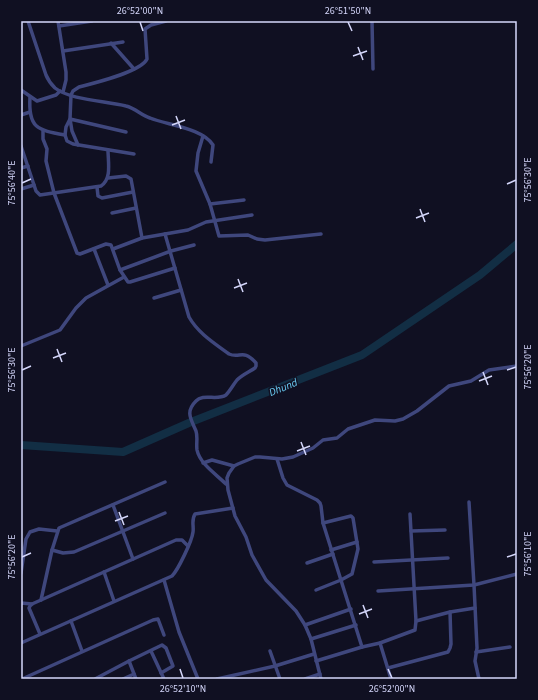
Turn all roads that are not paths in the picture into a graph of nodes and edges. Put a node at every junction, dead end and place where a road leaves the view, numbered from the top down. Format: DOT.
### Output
graph roads {
  1 [pos="28,21"];
  2 [pos="58,21"];
  3 [pos="92,21"];
  4 [pos="166,21"];
  5 [pos="372,21"];
  6 [pos="59,26"];
  7 [pos="123,42"];
  8 [pos="111,43"];
  9 [pos="63,51"];
  10 [pos="134,69"];
  11 [pos="373,69"];
  12 [pos="21,90"];
  13 [pos="59,93"];
  14 [pos="30,97"];
  15 [pos="71,98"];
  16 [pos="30,112"];
  17 [pos="21,115"];
  18 [pos="70,119"];
  19 [pos="44,131"];
  20 [pos="126,132"];
  21 [pos="65,135"];
  22 [pos="203,136"];
  23 [pos="78,145"];
  24 [pos="21,148"];
  25 [pos="108,150"];
  26 [pos="134,154"];
  27 [pos="211,162"];
  28 [pos="28,166"];
  29 [pos="21,168"];
  30 [pos="108,178"];
  31 [pos="34,185"];
  32 [pos="97,187"];
  33 [pos="21,189"];
  34 [pos="133,192"];
  35 [pos="54,193"];
  36 [pos="244,200"];
  37 [pos="210,204"];
  38 [pos="136,208"];
  39 [pos="112,213"];
  40 [pos="252,215"];
  41 [pos="214,220"];
  42 [pos="165,234"];
  43 [pos="322,234"];
  44 [pos="142,238"];
  45 [pos="194,245"];
  46 [pos="94,249"];
  47 [pos="113,249"];
  48 [pos="171,251"];
  49 [pos="175,268"];
  50 [pos="120,270"];
  51 [pos="124,277"];
  52 [pos="108,286"];
  53 [pos="181,290"];
  54 [pos="154,298"];
  55 [pos="21,346"];
  56 [pos="517,366"];
  57 [pos="277,459"];
  58 [pos="203,463"];
  59 [pos="234,466"];
  60 [pos="165,482"];
  61 [pos="226,484"];
  62 [pos="468,502"];
  63 [pos="113,505"];
  64 [pos="233,508"];
  65 [pos="165,513"];
  66 [pos="410,514"];
  67 [pos="323,523"];
  68 [pos="445,530"];
  69 [pos="57,531"];
  70 [pos="411,531"];
  71 [pos="124,532"];
  72 [pos="21,539"];
  73 [pos="26,540"];
  74 [pos="357,542"];
  75 [pos="188,546"];
  76 [pos="52,550"];
  77 [pos="332,552"];
  78 [pos="448,558"];
  79 [pos="133,559"];
  80 [pos="412,561"];
  81 [pos="374,562"];
  82 [pos="308,563"];
  83 [pos="104,572"];
  84 [pos="21,573"];
  85 [pos="517,574"];
  86 [pos="164,580"];
  87 [pos="341,580"];
  88 [pos="474,585"];
  89 [pos="413,589"];
  90 [pos="316,590"];
  91 [pos="378,591"];
  92 [pos="41,600"];
  93 [pos="114,601"];
  94 [pos="21,603"];
  95 [pos="32,604"];
  96 [pos="475,608"];
  97 [pos="351,609"];
  98 [pos="450,612"];
  99 [pos="71,620"];
  100 [pos="416,621"];
  101 [pos="305,625"];
  102 [pos="356,625"];
  103 [pos="40,634"];
  104 [pos="164,635"];
  105 [pos="310,639"];
  106 [pos="21,643"];
  107 [pos="380,643"];
  108 [pos="362,647"];
  109 [pos="510,647"];
  110 [pos="151,650"];
  111 [pos="82,651"];
  112 [pos="270,651"];
  113 [pos="476,652"];
  114 [pos="314,654"];
  115 [pos="129,661"];
  116 [pos="316,661"];
  117 [pos="275,666"];
  118 [pos="388,668"];
  119 [pos="161,673"];
  120 [pos="134,674"];
  121 [pos="320,674"];
  122 [pos="22,678"];
  123 [pos="95,679"];
  124 [pos="124,679"];
  125 [pos="136,679"];
  126 [pos="164,679"];
  127 [pos="198,679"];
  128 [pos="216,679"];
  129 [pos="280,679"];
  130 [pos="305,679"];
  131 [pos="321,679"];
  132 [pos="391,679"];
  133 [pos="479,679"];
  1 -- 13 [label="street"];
  2 -- 6 [label="street"];
  3 -- 6 [label="street"];
  4 -- 10 [label="street"];
  5 -- 11 [label="street"];
  6 -- 9 [label="street"];
  7 -- 8 [label="street"];
  8 -- 9 [label="street"];
  8 -- 10 [label="street"];
  9 -- 13 [label="street"];
  10 -- 15 [label="street"];
  12 -- 14 [label="street"];
  13 -- 14 [label="street"];
  13 -- 15 [label="street"];
  14 -- 16 [label="street"];
  15 -- 18 [label="street"];
  15 -- 22 [label="street"];
  16 -- 17 [label="street"];
  16 -- 19 [label="street"];
  18 -- 20 [label="street"];
  18 -- 21 [label="street"];
  18 -- 23 [label="street"];
  19 -- 21 [label="street"];
  19 -- 35 [label="street"];
  21 -- 23 [label="street"];
  22 -- 27 [label="street"];
  22 -- 37 [label="street"];
  23 -- 25 [label="street"];
  24 -- 28 [label="street"];
  25 -- 26 [label="street"];
  25 -- 30 [label="street"];
  28 -- 29 [label="street"];
  28 -- 31 [label="street"];
  30 -- 32 [label="street"];
  30 -- 34 [label="street"];
  31 -- 33 [label="street"];
  31 -- 35 [label="street"];
  32 -- 34 [label="street"];
  32 -- 35 [label="street"];
  34 -- 38 [label="street"];
  35 -- 46 [label="street"];
  36 -- 37 [label="street"];
  37 -- 41 [label="street"];
  38 -- 39 [label="street"];
  38 -- 44 [label="street"];
  40 -- 41 [label="street"];
  41 -- 42 [label="street"];
  41 -- 43 [label="street"];
  42 -- 44 [label="street"];
  42 -- 48 [label="street"];
  44 -- 47 [label="street"];
  45 -- 48 [label="street"];
  46 -- 47 [label="street"];
  46 -- 52 [label="street"];
  47 -- 50 [label="street"];
  48 -- 49 [label="street"];
  48 -- 50 [label="street"];
  49 -- 51 [label="street"];
  49 -- 53 [label="street"];
  50 -- 51 [label="street"];
  51 -- 52 [label="street"];
  52 -- 55 [label="street"];
  53 -- 54 [label="street"];
  53 -- 58 [label="street"];
  56 -- 57 [label="street"];
  57 -- 59 [label="street"];
  57 -- 67 [label="street"];
  58 -- 59 [label="street"];
  58 -- 61 [label="street"];
  59 -- 61 [label="street"];
  60 -- 63 [label="street"];
  61 -- 64 [label="street"];
  62 -- 88 [label="street"];
  63 -- 69 [label="street"];
  63 -- 71 [label="street"];
  64 -- 75 [label="street"];
  64 -- 101 [label="street"];
  65 -- 71 [label="street"];
  66 -- 70 [label="street"];
  67 -- 74 [label="street"];
  67 -- 77 [label="street"];
  68 -- 70 [label="street"];
  69 -- 73 [label="street"];
  69 -- 76 [label="street"];
  70 -- 80 [label="street"];
  71 -- 76 [label="street"];
  71 -- 79 [label="street"];
  72 -- 73 [label="street"];
  73 -- 84 [label="street"];
  74 -- 77 [label="street"];
  74 -- 87 [label="street"];
  75 -- 79 [label="street"];
  75 -- 86 [label="street"];
  76 -- 92 [label="street"];
  77 -- 82 [label="street"];
  77 -- 87 [label="street"];
  78 -- 80 [label="street"];
  79 -- 83 [label="street"];
  80 -- 81 [label="street"];
  80 -- 89 [label="street"];
  83 -- 92 [label="street"];
  83 -- 93 [label="street"];
  85 -- 88 [label="street"];
  86 -- 93 [label="street"];
  86 -- 127 [label="street"];
  87 -- 90 [label="street"];
  87 -- 97 [label="street"];
  88 -- 89 [label="street"];
  88 -- 96 [label="street"];
  89 -- 91 [label="street"];
  89 -- 100 [label="street"];
  92 -- 95 [label="street"];
  93 -- 99 [label="street"];
  94 -- 95 [label="street"];
  95 -- 103 [label="street"];
  96 -- 98 [label="street"];
  96 -- 113 [label="street"];
  97 -- 101 [label="street"];
  97 -- 102 [label="street"];
  98 -- 100 [label="street"];
  98 -- 118 [label="street"];
  99 -- 103 [label="street"];
  99 -- 111 [label="street"];
  100 -- 107 [label="street"];
  101 -- 105 [label="street"];
  102 -- 105 [label="street"];
  102 -- 108 [label="street"];
  103 -- 106 [label="street"];
  104 -- 111 [label="street"];
  105 -- 114 [label="street"];
  107 -- 108 [label="street"];
  107 -- 118 [label="street"];
  108 -- 116 [label="street"];
  109 -- 113 [label="street"];
  110 -- 115 [label="street"];
  110 -- 119 [label="street"];
  110 -- 119 [label="street"];
  111 -- 122 [label="street"];
  112 -- 117 [label="street"];
  113 -- 133 [label="street"];
  114 -- 116 [label="street"];
  114 -- 117 [label="street"];
  115 -- 120 [label="street"];
  115 -- 123 [label="street"];
  116 -- 121 [label="street"];
  117 -- 128 [label="street"];
  117 -- 129 [label="street"];
  118 -- 132 [label="street"];
  119 -- 126 [label="street"];
  120 -- 124 [label="street"];
  120 -- 125 [label="street"];
  121 -- 130 [label="street"];
  121 -- 131 [label="street"];
}
